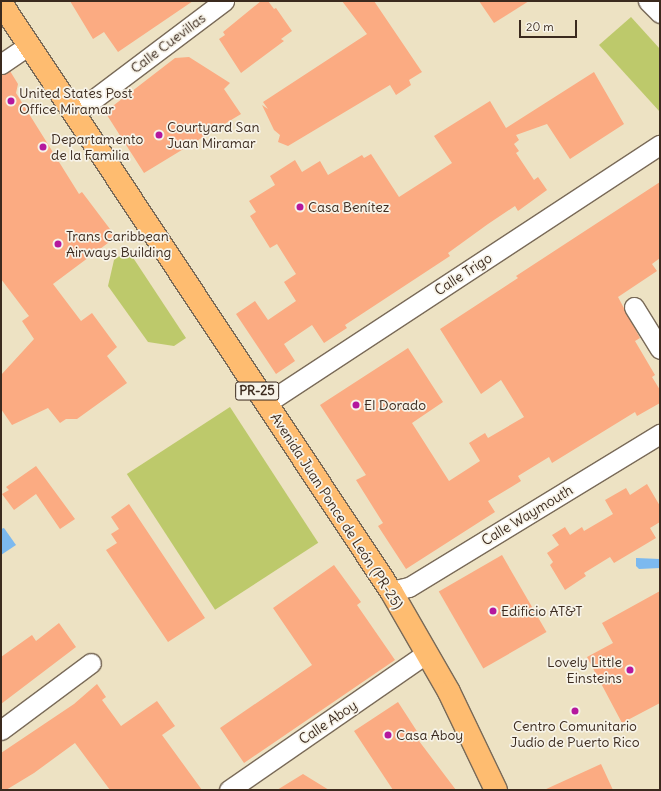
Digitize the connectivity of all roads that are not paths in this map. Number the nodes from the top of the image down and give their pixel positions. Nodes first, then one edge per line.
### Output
1 (224, 1) edge
2 (648, 1) edge
3 (1, 3) edge
4 (660, 13) edge
5 (28, 45) junction
6 (1, 64) edge
7 (74, 114) junction
8 (660, 145) edge
9 (634, 307) dead end
10 (660, 350) edge
11 (266, 404) junction
12 (660, 434) edge
13 (391, 591) junction
14 (427, 653) junction
15 (91, 663) dead end
16 (1, 730) edge
17 (229, 790) edge
18 (496, 790) edge

1 - 7 street, Calle Cuevillas
2 - 4 street
3 - 5 main road, Avenida Juan Ponce de León (PR-25) / PR-25
5 - 6 street
5 - 7 main road, Avenida Juan Ponce de León (PR-25) / PR-25
7 - 11 main road, Avenida Juan Ponce de León (PR-25) / PR-25
8 - 11 street, Calle Trigo
9 - 10 street
11 - 13 main road, Avenida Juan Ponce de León (PR-25) / PR-25
12 - 13 street, Calle Waymouth
13 - 14 main road, Avenida Juan Ponce de León (PR-25) / PR-25
14 - 17 street, Calle Aboy
14 - 18 main road, Avenida Juan Ponce de León (PR-25) / PR-25
15 - 16 street

